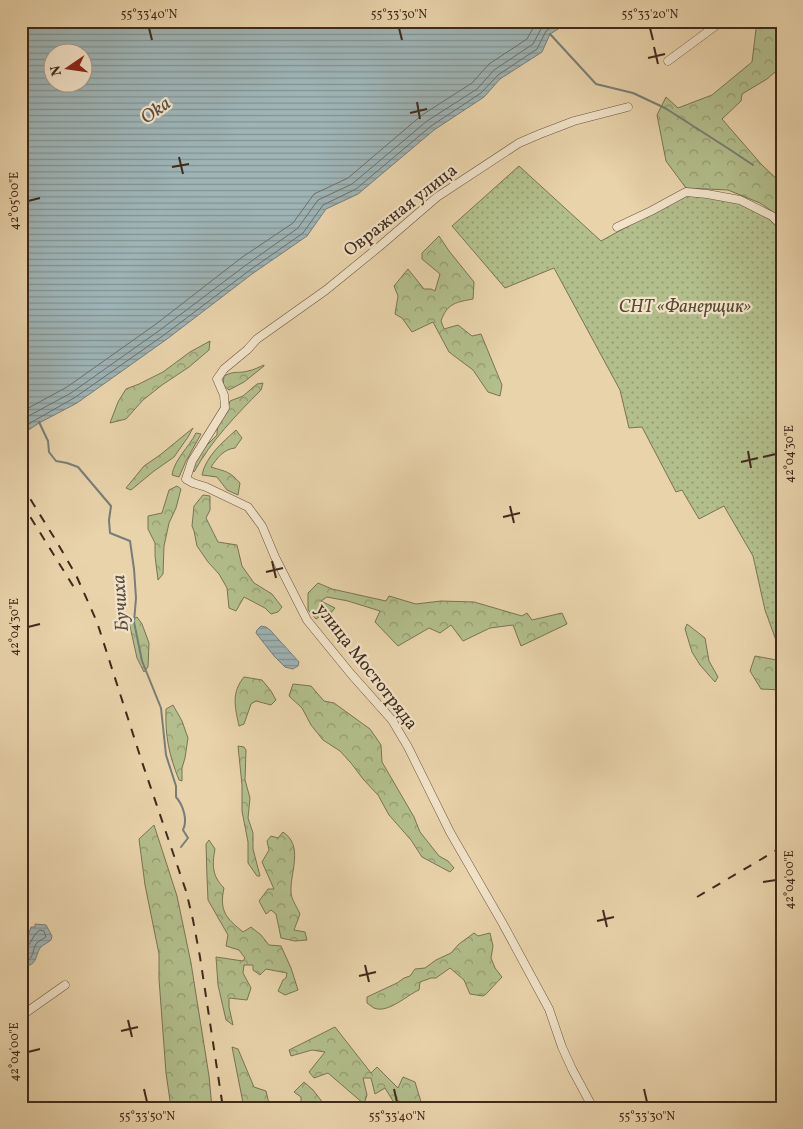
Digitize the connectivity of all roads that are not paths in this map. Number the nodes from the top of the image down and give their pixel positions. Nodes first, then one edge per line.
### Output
1 (722, 21) edge
2 (668, 62) dead end
3 (628, 107) dead end
4 (782, 226) edge
5 (618, 227) dead end
6 (217, 379) joint
7 (64, 985) dead end
8 (21, 1016) edge
9 (593, 1108) edge

1 - 2 street
3 - 6 street, Овражная улица
4 - 5 street
6 - 9 street, улица Мостотряда
7 - 8 street

